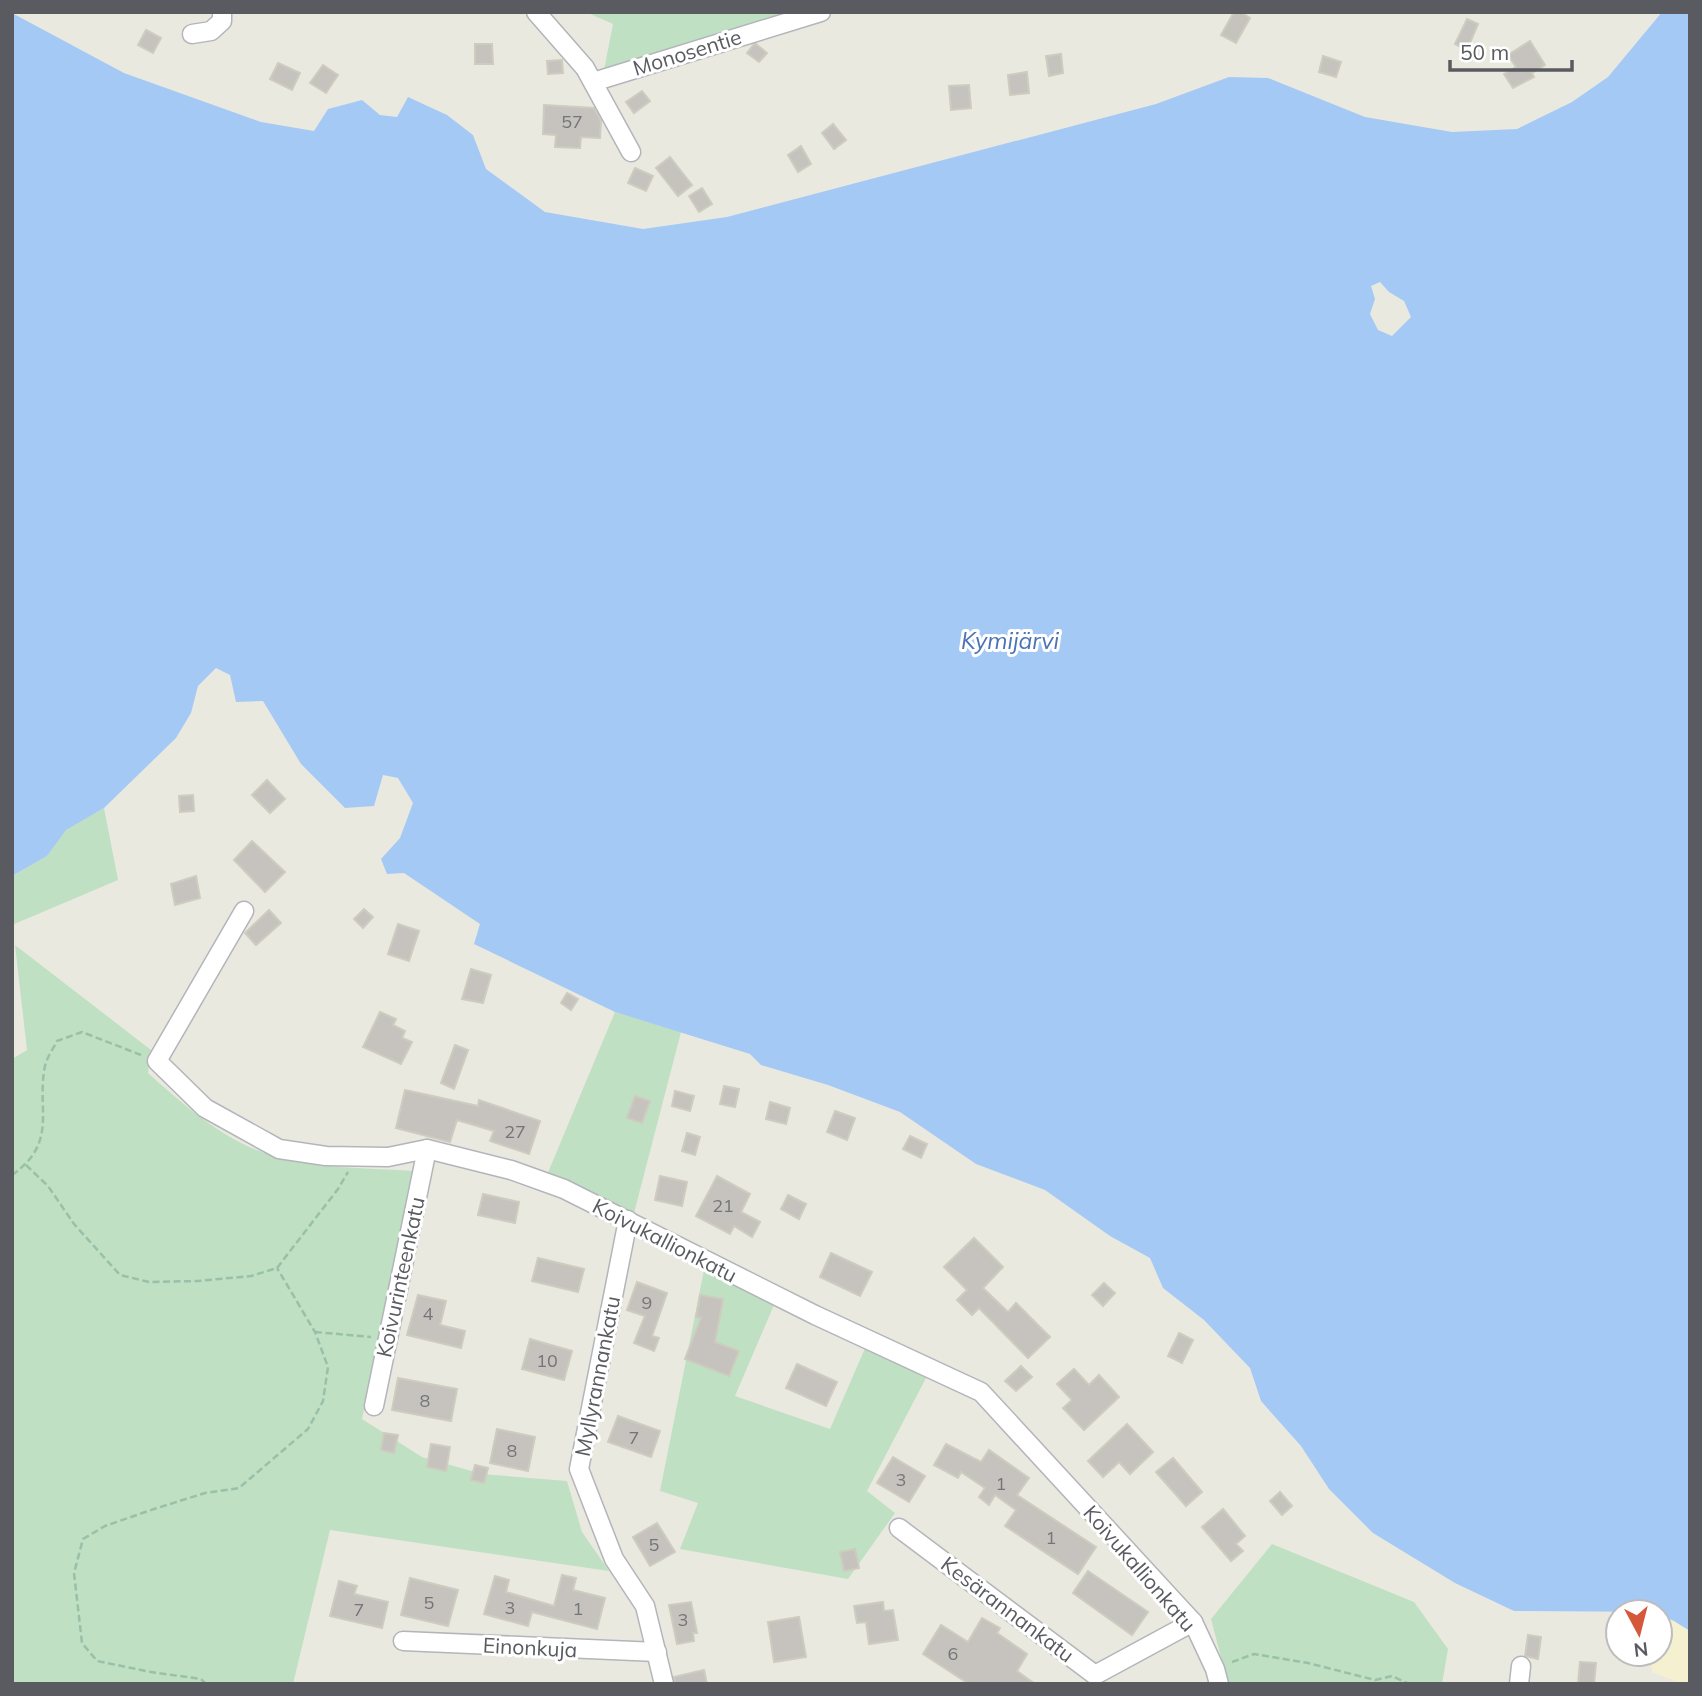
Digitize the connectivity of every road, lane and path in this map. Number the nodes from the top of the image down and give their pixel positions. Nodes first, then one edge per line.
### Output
1 (222, 12) edge
2 (536, 12) edge
3 (821, 12) edge
4 (192, 33) dead end
5 (593, 82) junction
6 (631, 152) dead end
7 (244, 911) dead end
8 (157, 1061) junction
9 (427, 1149) junction
10 (356, 1157) junction
11 (26, 1165) junction
12 (12, 1175) edge
13 (628, 1220) junction
14 (277, 1268) junction
15 (315, 1332) junction
16 (387, 1339) junction
17 (374, 1406) dead end
18 (900, 1528) dead end
19 (1193, 1622) junction
20 (403, 1641) dead end
21 (657, 1652) junction
22 (1217, 1676) edge
23 (206, 1684) edge
24 (664, 1684) edge
25 (1409, 1684) edge

1 - 4 street
2 - 5 street
3 - 5 street, Monosentie
5 - 6 street
7 - 8 street
8 - 10 street, Koivukallionkatu
8 - 11 path
9 - 10 street, Koivukallionkatu
9 - 13 street, Koivukallionkatu
9 - 16 street, Koivurinteenkatu
10 - 14 path
11 - 12 path
11 - 14 path
13 - 19 street, Koivukallionkatu
13 - 21 street, Myllyrannankatu
14 - 15 path
15 - 16 path
15 - 23 path
16 - 17 street, Koivurinteenkatu
18 - 19 street, Kesärannankatu
19 - 22 street, Koivukallionkatu
20 - 21 street, Einonkuja
21 - 24 street, Myllyrannankatu
22 - 25 path

